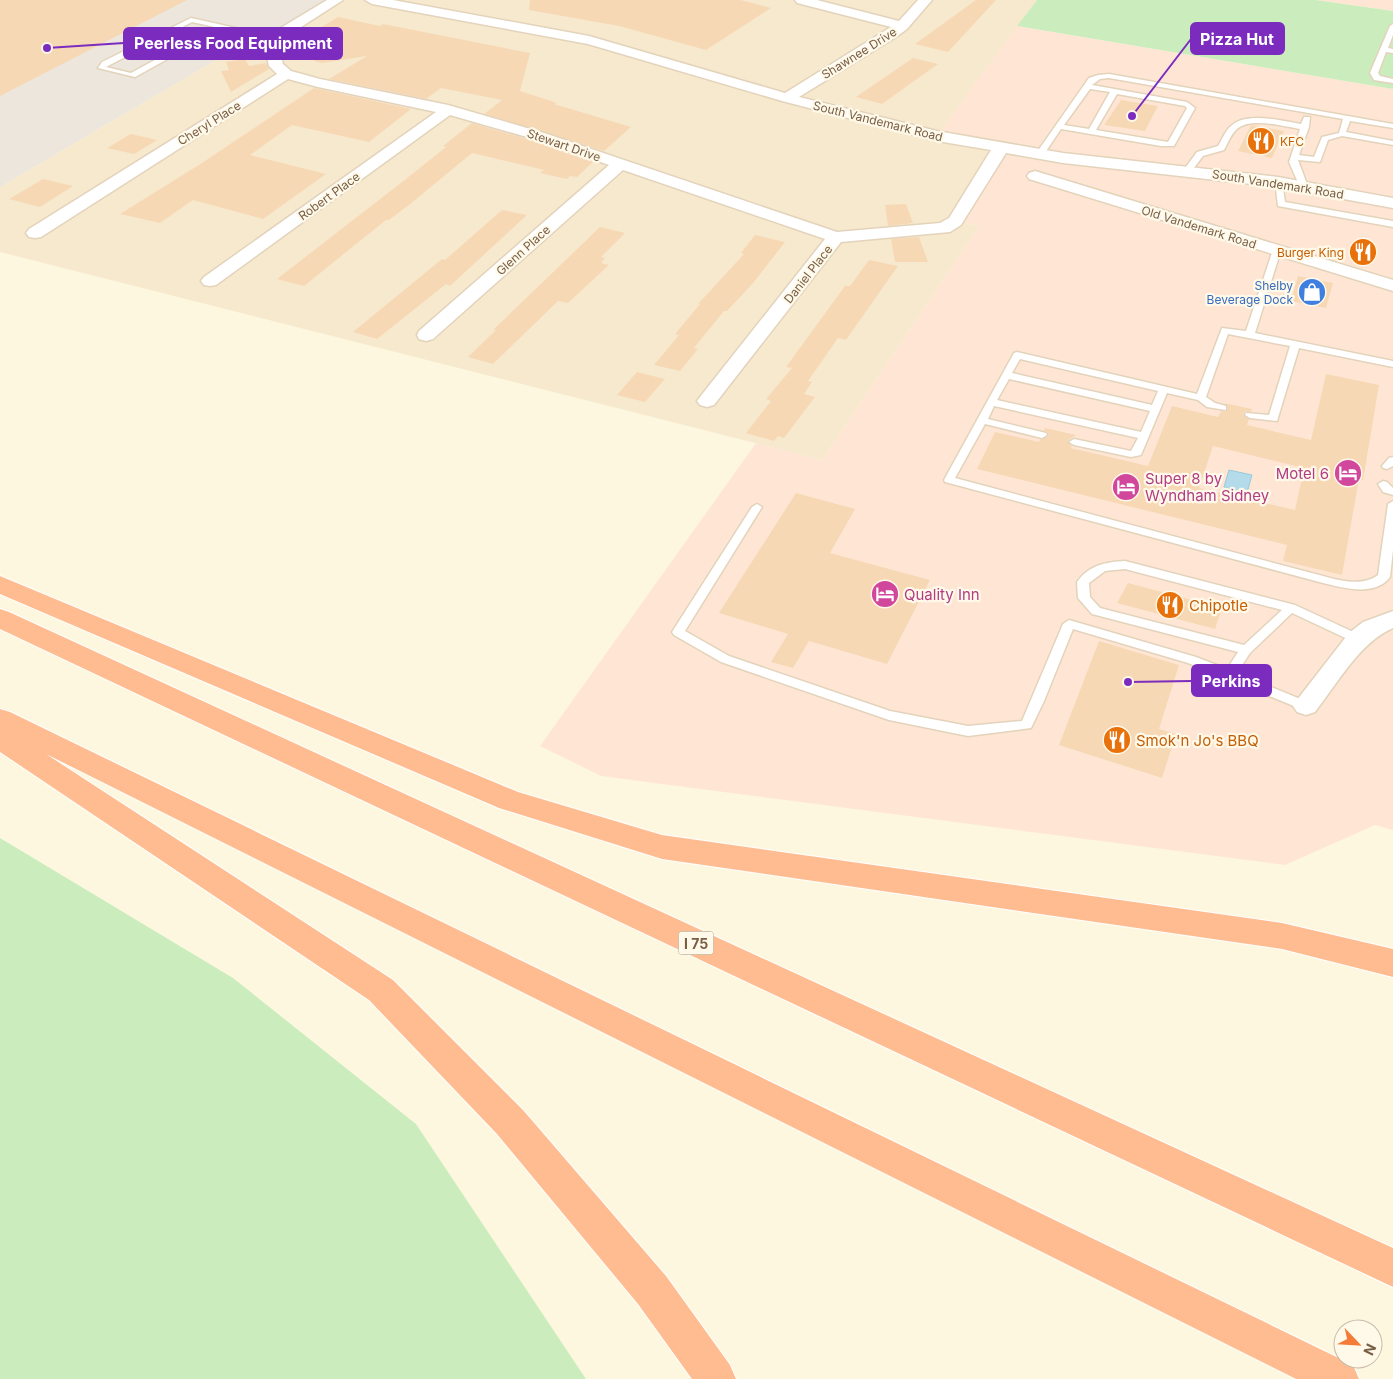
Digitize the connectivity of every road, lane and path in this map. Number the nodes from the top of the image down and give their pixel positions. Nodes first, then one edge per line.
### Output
1 (336, 0) edge
2 (372, 0) edge
3 (802, 0) edge
4 (925, 0) edge
5 (416, 3) edge
6 (902, 26) junction
7 (1393, 26) edge
8 (220, 27) junction
9 (277, 38) junction
10 (1384, 50) junction
11 (1393, 51) edge
12 (286, 74) junction
13 (1393, 81) edge
14 (1087, 86) junction
15 (1115, 92) junction
16 (787, 98) junction
17 (448, 110) junction
18 (1310, 112) junction
19 (1347, 118) junction
20 (1059, 126) junction
21 (1393, 126) edge
22 (1305, 127) junction
23 (1092, 132) junction
24 (1342, 134) junction
25 (1393, 142) edge
26 (1000, 149) junction
27 (1039, 154) junction
28 (1295, 157) junction
29 (620, 164) junction
30 (1187, 171) junction
31 (1035, 176) dead end
32 (1278, 182) junction
33 (1304, 187) junction
34 (1393, 203) edge
35 (1393, 224) edge
36 (36, 233) dead end
37 (836, 238) junction
38 (1277, 250) junction
39 (210, 281) dead end
40 (1393, 286) edge
41 (1250, 335) junction
42 (426, 336) dead end
43 (1295, 344) junction
44 (1393, 364) edge
45 (1006, 375) junction
46 (1164, 390) junction
47 (1201, 398) junction
48 (707, 401) dead end
49 (991, 402) junction
50 (1222, 408) dead end
51 (1156, 409) junction
52 (1250, 415) dead end
53 (981, 420) junction
54 (1042, 435) dead end
55 (1144, 436) junction
56 (1074, 442) dead end
57 (1383, 484) dead end
58 (1393, 492) edge
59 (1393, 504) edge
60 (757, 507) dead end
61 (0, 584) edge
62 (1291, 608) junction
63 (1096, 611) junction
64 (0, 618) edge
65 (1393, 619) edge
66 (1087, 629) junction
67 (1358, 639) junction
68 (1246, 650) junction
69 (1229, 675) junction
70 (1306, 706) joint
71 (0, 719) edge
72 (0, 738) edge
73 (1393, 963) edge
74 (1393, 1268) edge
75 (716, 1379) edge
76 (1339, 1379) edge

1 - 9 street
2 - 5 street, South Vandemark Road
3 - 6 street
4 - 6 street, Shawnee Drive
5 - 16 street, South Vandemark Road
6 - 16 street, Shawnee Drive
7 - 10 lane
8 - 8 lane
8 - 9 lane
9 - 12 street
10 - 11 lane
10 - 13 lane
12 - 17 street, Stewart Drive
12 - 36 street, Cheryl Place
14 - 15 lane
14 - 18 lane
14 - 20 lane
15 - 23 lane
15 - 23 lane
16 - 26 street, South Vandemark Road
17 - 29 street, Stewart Drive
17 - 39 street, Robert Place
18 - 19 lane
18 - 22 lane
19 - 21 lane
19 - 24 lane
20 - 23 lane
20 - 27 lane
22 - 28 lane
22 - 30 lane
24 - 25 lane
24 - 28 lane
26 - 27 street, South Vandemark Road
26 - 37 street, Daniel Place
27 - 30 street, South Vandemark Road
28 - 33 lane
29 - 37 street, Stewart Drive
29 - 42 street, Glenn Place
30 - 32 street, South Vandemark Road
31 - 38 street, Old Vandemark Road
32 - 33 street, South Vandemark Road
32 - 35 lane
33 - 34 street, South Vandemark Road
37 - 48 street, Daniel Place
38 - 40 street, Old Vandemark Road
38 - 41 lane
41 - 43 lane
41 - 47 lane
43 - 44 lane
43 - 52 lane
45 - 46 lane
45 - 49 lane
45 - 51 lane
46 - 47 lane
46 - 51 lane
47 - 50 lane
49 - 53 lane
49 - 55 lane
51 - 55 lane
53 - 54 lane
53 - 59 lane
55 - 56 lane
57 - 58 lane
60 - 66 lane
61 - 73 highway
62 - 63 lane
62 - 67 lane
62 - 68 lane
63 - 66 lane
63 - 68 lane
64 - 74 highway, I 75
65 - 67 street
66 - 69 lane
67 - 70 street
68 - 69 lane
69 - 70 lane
71 - 76 highway
72 - 75 highway

